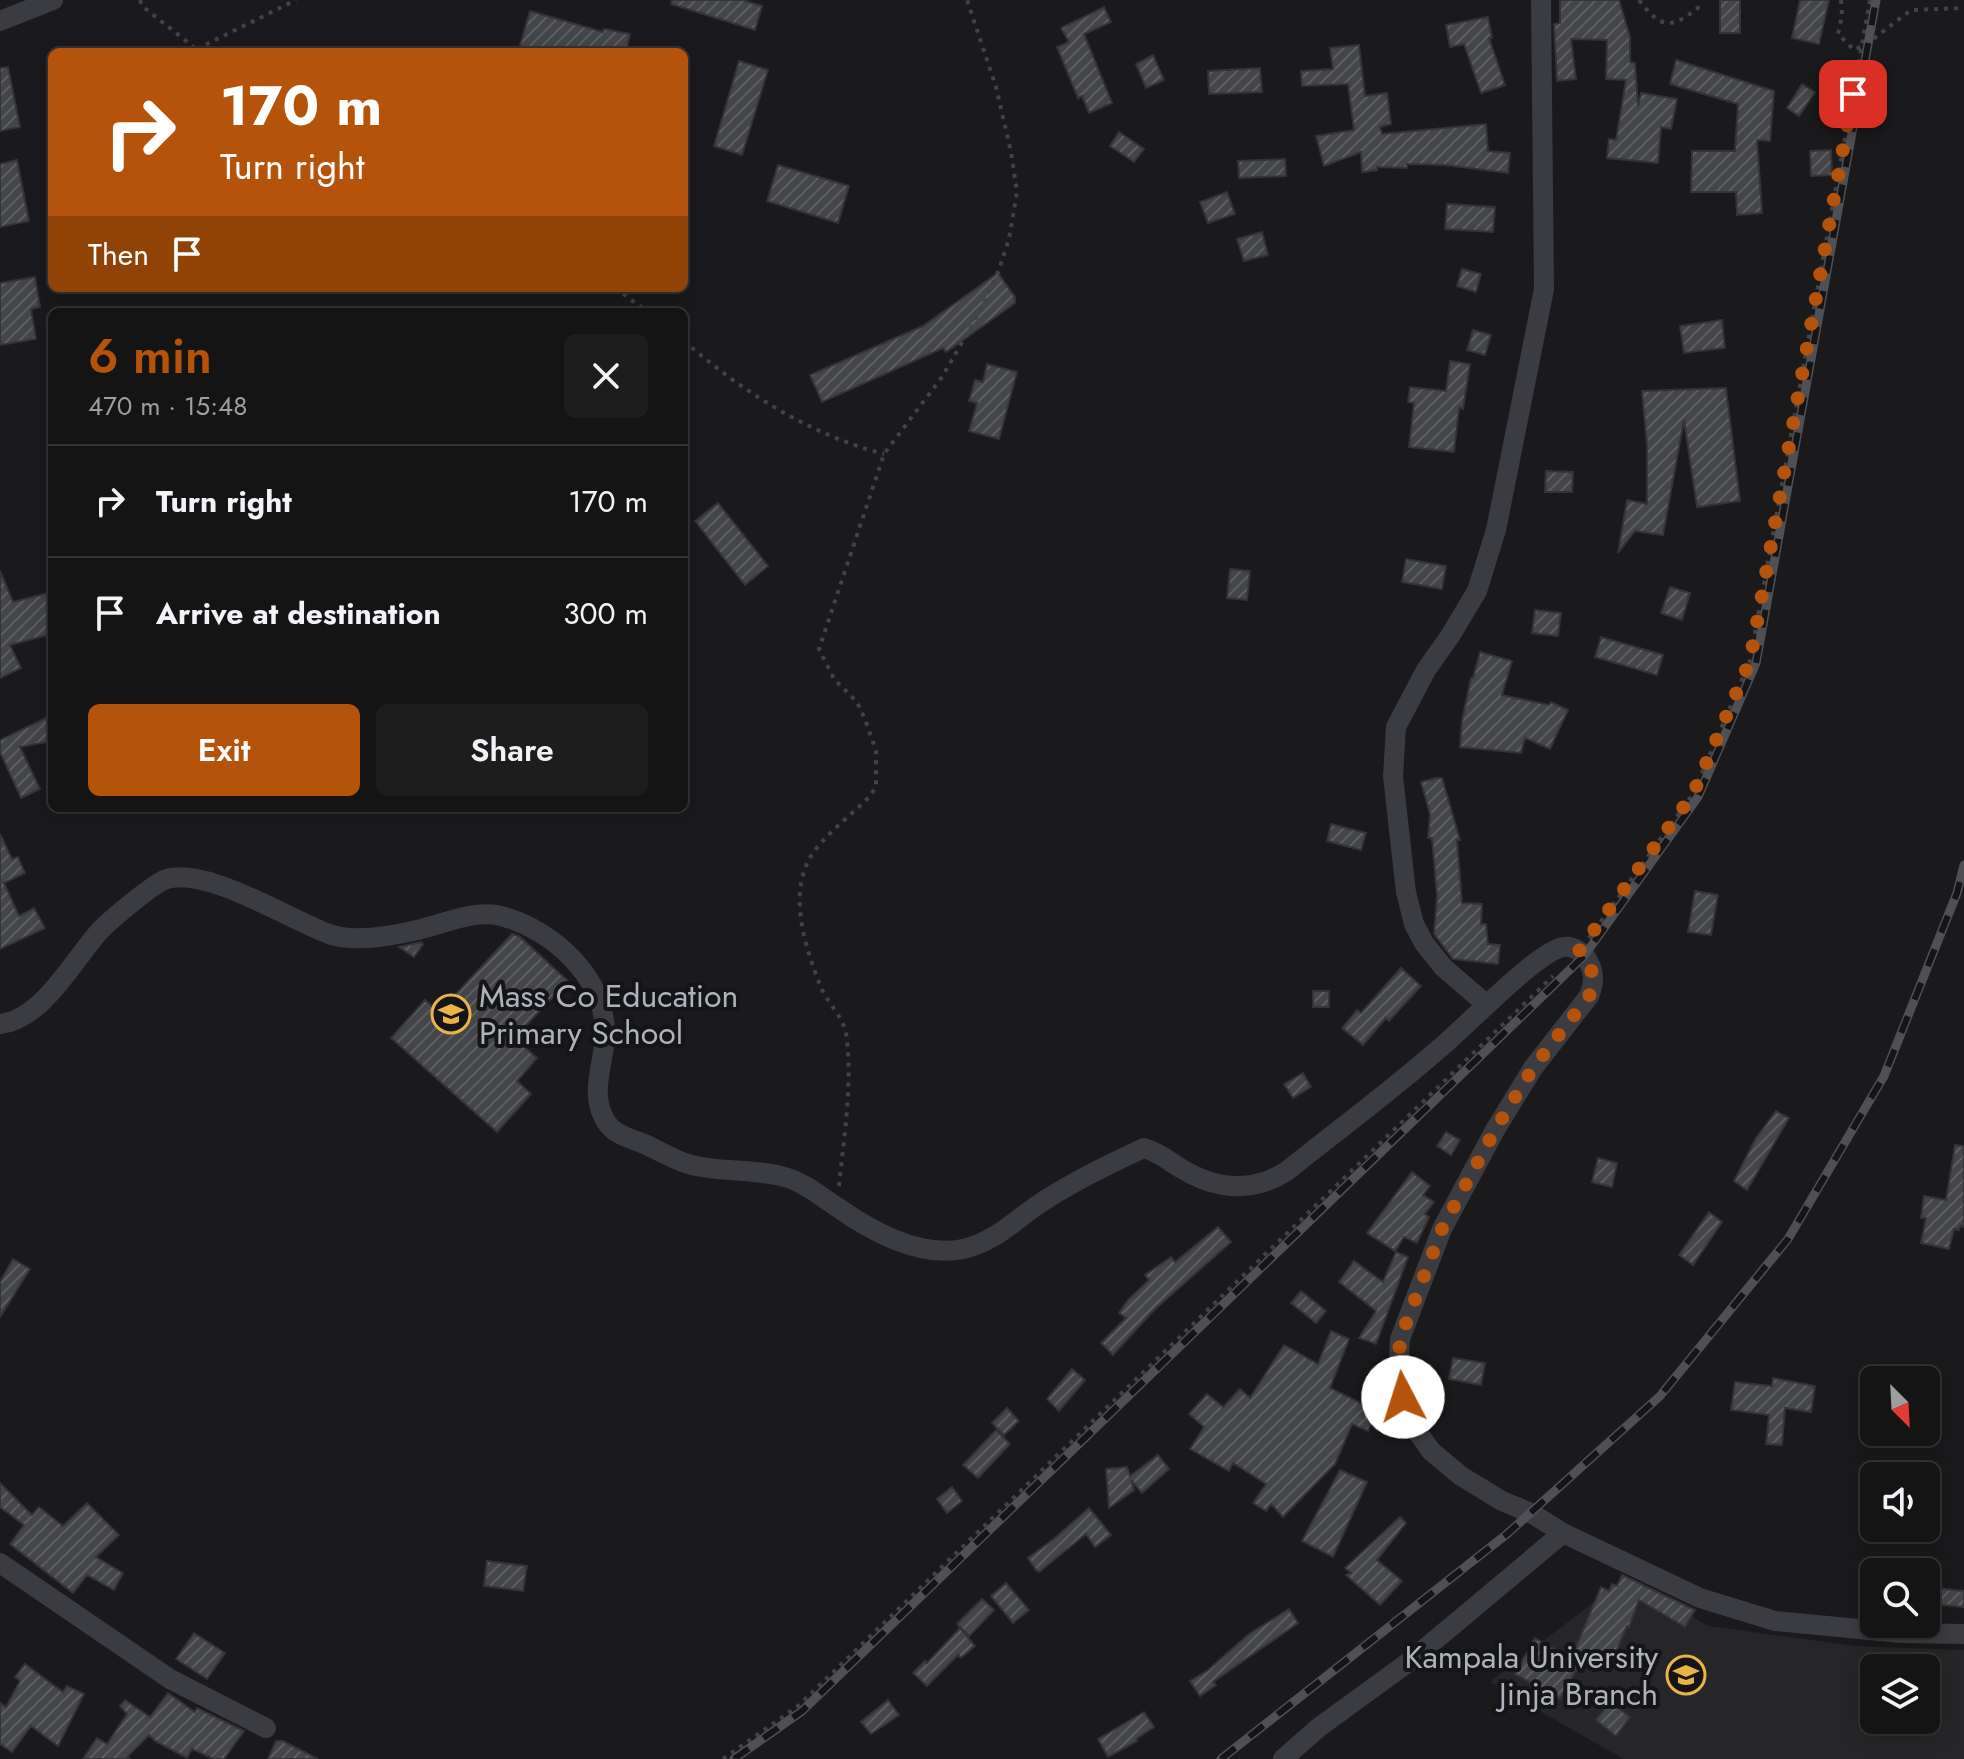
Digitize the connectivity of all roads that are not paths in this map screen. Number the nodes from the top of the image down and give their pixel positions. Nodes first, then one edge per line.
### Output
1 (53, 0) edge
2 (1541, 0) edge
3 (0, 21) edge
4 (1487, 1005) junction
5 (0, 1024) edge
6 (1563, 1533) junction
7 (0, 1563) edge
8 (1964, 1634) edge
9 (266, 1728) dead end
10 (1283, 1759) edge

1 - 3 street
2 - 4 street
4 - 5 street
4 - 6 street
6 - 8 street
6 - 10 street
7 - 9 street

